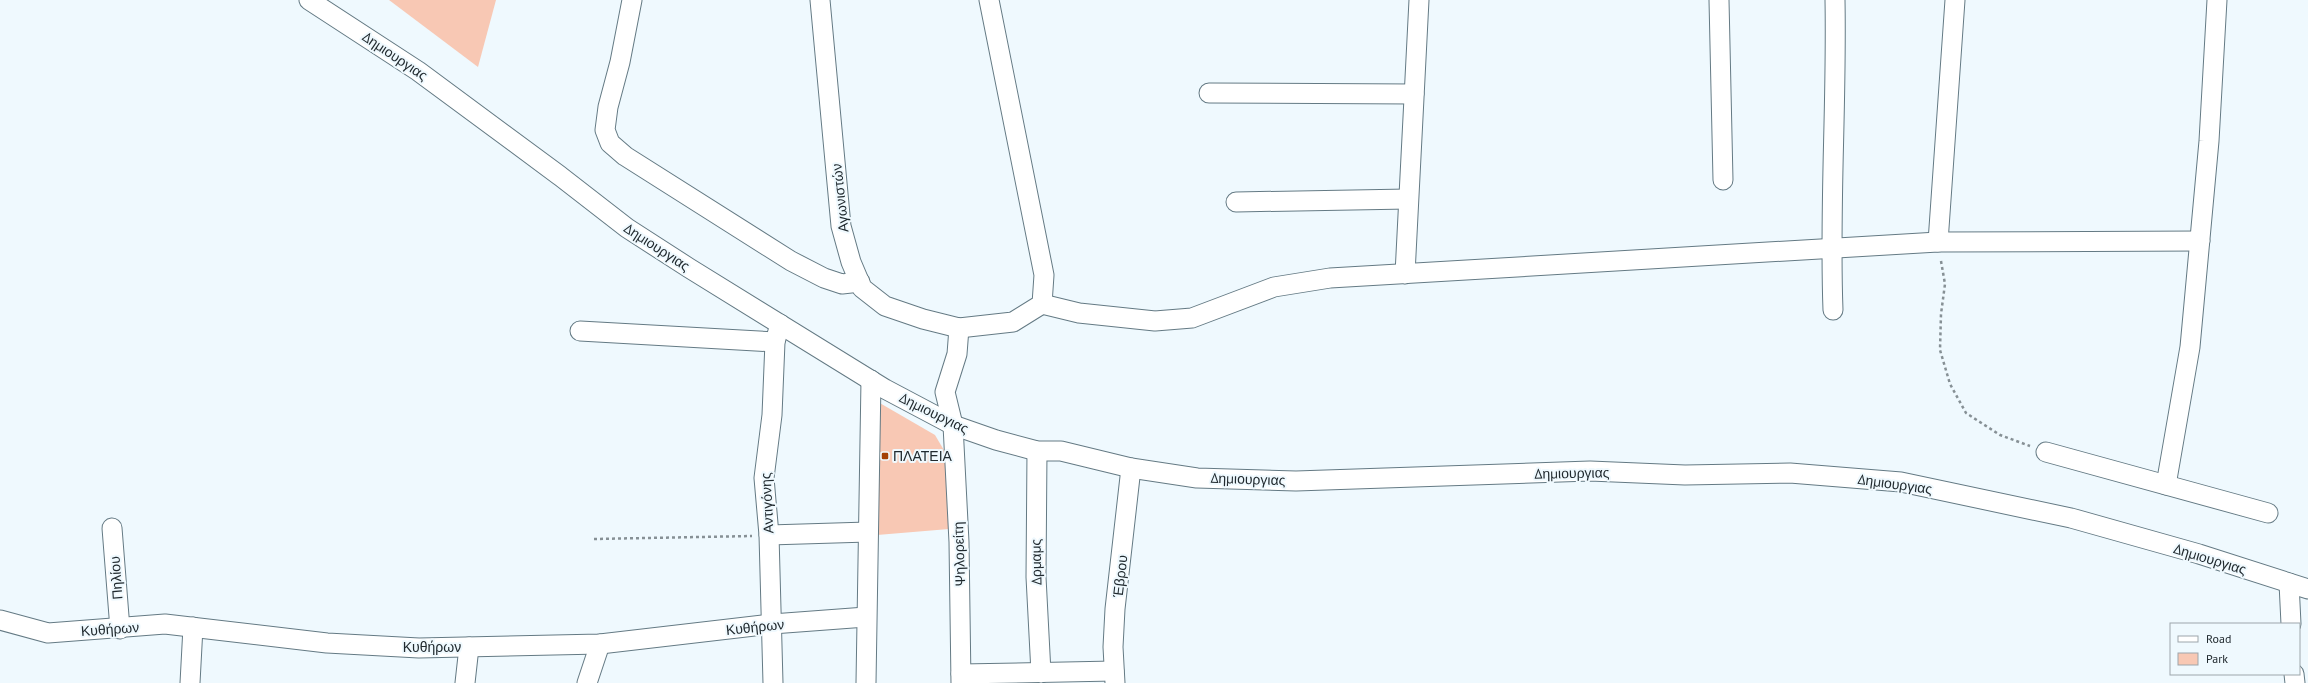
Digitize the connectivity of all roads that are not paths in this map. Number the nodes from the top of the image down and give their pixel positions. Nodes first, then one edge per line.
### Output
1 (309, 0) edge
2 (632, 0) edge
3 (820, 0) edge
4 (989, 0) edge
5 (1419, 0) edge
6 (1719, 0) edge
7 (1835, 0) edge
8 (1955, 0) edge
9 (2217, 0) edge
10 (1209, 92) dead end
11 (1414, 94) junction
12 (1723, 180) dead end
13 (1408, 199) junction
14 (1236, 202) dead end
15 (2200, 241) junction
16 (1938, 242) junction
17 (1830, 249) junction
18 (1404, 274) junction
19 (860, 282) junction
20 (1042, 304) junction
21 (1833, 310) dead end
22 (959, 328) junction
23 (580, 331) dead end
24 (777, 333) junction
25 (871, 380) junction
26 (953, 425) junction
27 (1037, 451) junction
28 (2046, 452) road end
29 (1131, 468) junction
30 (2166, 485) junction
31 (2268, 513) dead end
32 (112, 528) dead end
33 (868, 532) junction
34 (769, 535) junction
35 (2289, 583) junction
36 (2308, 589) edge
37 (866, 617) junction
38 (0, 620) edge
39 (2291, 623) edge
40 (772, 624) junction
41 (193, 627) junction
42 (120, 628) junction
43 (600, 644) junction
44 (469, 647) junction
45 (1041, 673) junction
46 (1114, 677) edge
47 (961, 678) edge
48 (190, 683) edge
49 (464, 683) edge
50 (587, 683) edge
51 (773, 683) edge
52 (866, 683) edge

1 - 24 street, Δημιουργιας
2 - 19 street
3 - 19 street, Αγωνιστών
4 - 20 street
5 - 11 street
6 - 12 street
7 - 17 street
8 - 16 street
9 - 15 street
10 - 11 street
11 - 13 street
13 - 14 street
13 - 18 street
15 - 16 street
15 - 30 street
16 - 17 street
17 - 18 street
17 - 21 street
18 - 20 street
19 - 22 street, Αγωνιστών
20 - 22 street
22 - 26 street, Ψηλορείτη
23 - 24 street
24 - 25 street, Δημιουργιας
24 - 34 street, Αντιγόνης
25 - 26 street, Δημιουργιας
25 - 33 street
26 - 27 street, Δημιουργιας
26 - 47 street, Ψηλορείτη
27 - 29 street, Δημιουργιας
27 - 45 street, Δρμαμς
28 - 30 street
29 - 35 street, Δημιουργιας
29 - 46 street, Έβρου
30 - 31 street
32 - 42 street, Πηλίου
33 - 34 street
33 - 37 street
34 - 40 street, Αντιγόνης
35 - 36 street, Δημιουργιας
35 - 39 street
37 - 40 street, Κυθήρων
37 - 52 street
38 - 42 street, Κυθήρων
40 - 43 street, Κυθήρων
40 - 51 street, Αντιγόνης
41 - 42 street, Κυθήρων
41 - 44 street, Κυθήρων
41 - 48 street
43 - 44 street, Κυθήρων
43 - 50 street
44 - 49 street
45 - 46 street
45 - 47 street

